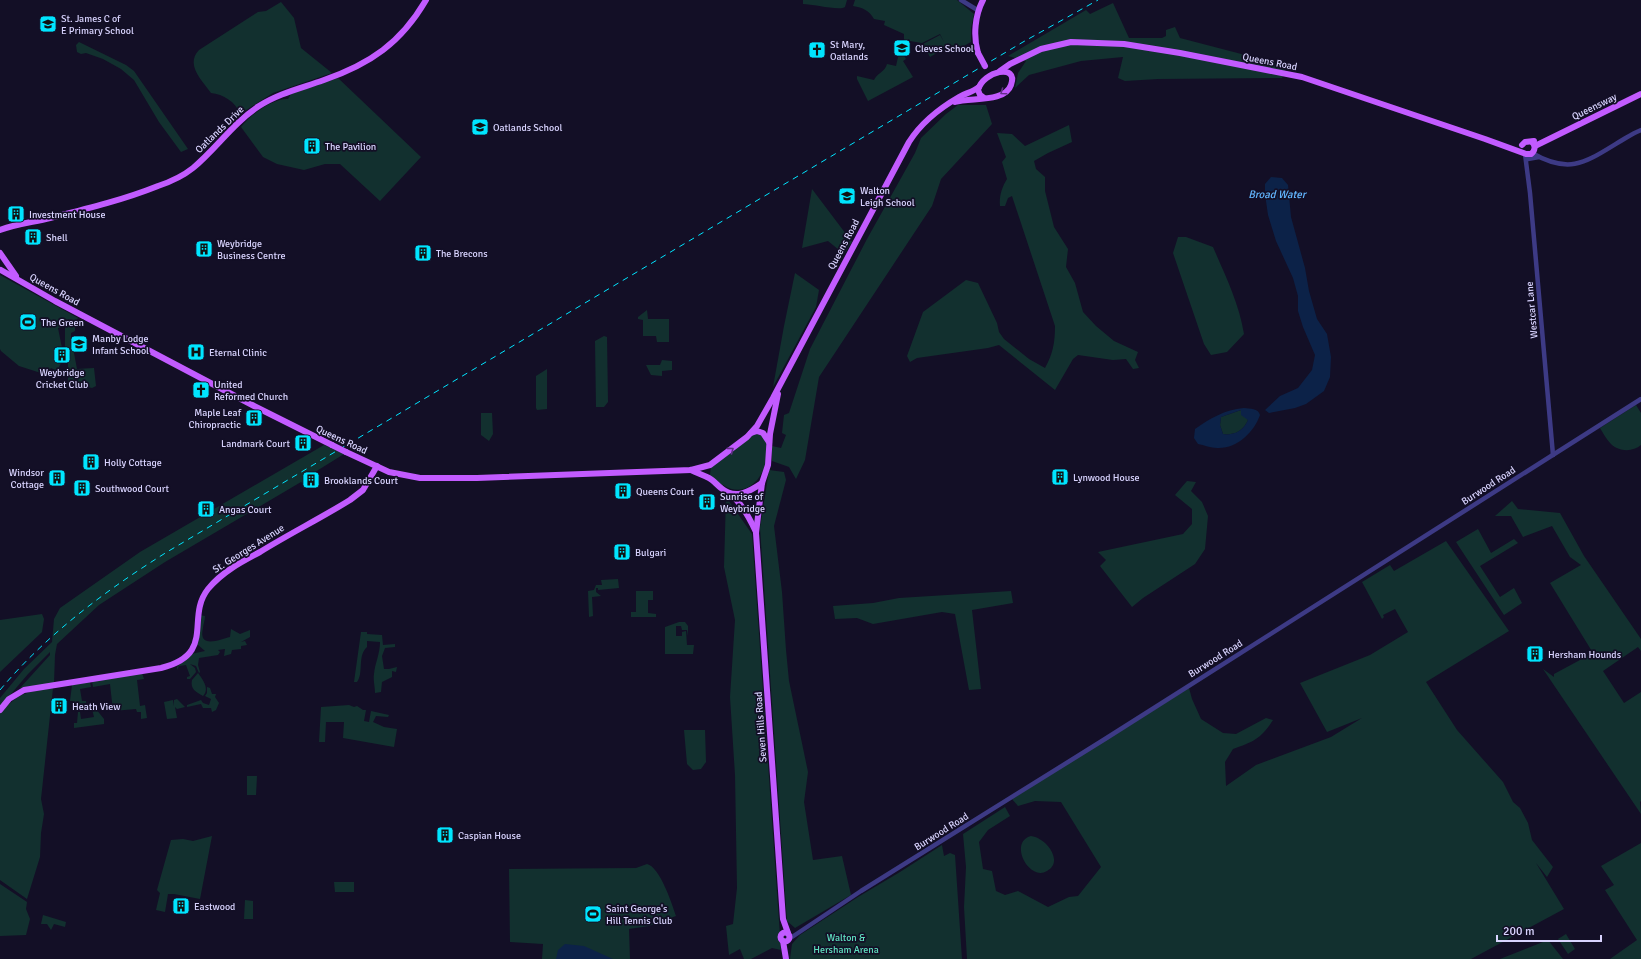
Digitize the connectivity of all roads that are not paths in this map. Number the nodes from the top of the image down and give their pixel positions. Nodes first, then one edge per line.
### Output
1 (426, 0) edge
2 (961, 0) edge
3 (983, 0) edge
4 (987, 0) edge
5 (979, 11) junction
6 (1022, 59) junction
7 (986, 67) junction
8 (998, 71) junction
9 (1011, 76) junction
10 (984, 80) junction
11 (979, 88) junction
12 (1641, 94) edge
13 (984, 98) junction
14 (951, 103) junction
15 (1641, 130) edge
16 (1556, 135) junction
17 (1531, 153) junction
18 (0, 230) edge
19 (1, 256) edge
20 (6, 264) junction
21 (0, 270) edge
22 (19, 280) junction
23 (1641, 399) edge
24 (772, 406) junction
25 (751, 433) junction
26 (770, 443) junction
27 (1553, 455) junction
28 (710, 465) junction
29 (377, 466) junction
30 (691, 470) junction
31 (710, 478) junction
32 (762, 483) junction
33 (729, 493) junction
34 (756, 533) junction
35 (0, 710) edge
36 (786, 937) junction
37 (786, 959) edge

1 - 18 main road, Oatlands Drive
2 - 5 street
3 - 5 main road
4 - 5 main road
5 - 7 main road, bridge
6 - 8 main road, Queens Road
6 - 9 main road, Queens Road
6 - 17 main road, Queens Road
7 - 8 main road
7 - 10 main road
8 - 9 main road
8 - 10 main road
9 -> 13 main road
10 - 11 main road
11 - 13 main road
11 - 14 main road, Queens Road
12 - 16 main road, Queensway
13 - 14 main road, Queens Road
14 - 24 main road, Queens Road
15 - 17 street, Queens Road
16 - 17 main road, Queensway
16 - 17 main road, Queensway
17 - 27 street, Westcar Lane
19 - 20 main road, Queens Road
20 - 21 main road, Queens Road
20 - 22 main road, Queens Road
21 - 22 main road, Queens Road
22 - 29 main road, Queens Road, bridge
23 - 27 street, Burwood Road
24 - 25 main road, Queens Road
24 - 26 main road, Queens Road
25 - 26 main road
28 -> 25 main road
26 - 32 main road
27 - 36 street, Burwood Road
28 - 30 main road
28 - 31 main road
29 - 30 main road, Queens Road
29 - 35 main road, St. Georges Avenue
30 - 31 main road
31 - 33 main road
32 - 33 main road
32 - 34 main road, Seven Hills Road
33 - 34 main road, Seven Hills Road
34 - 36 main road, Seven Hills Road
36 - 37 main road

